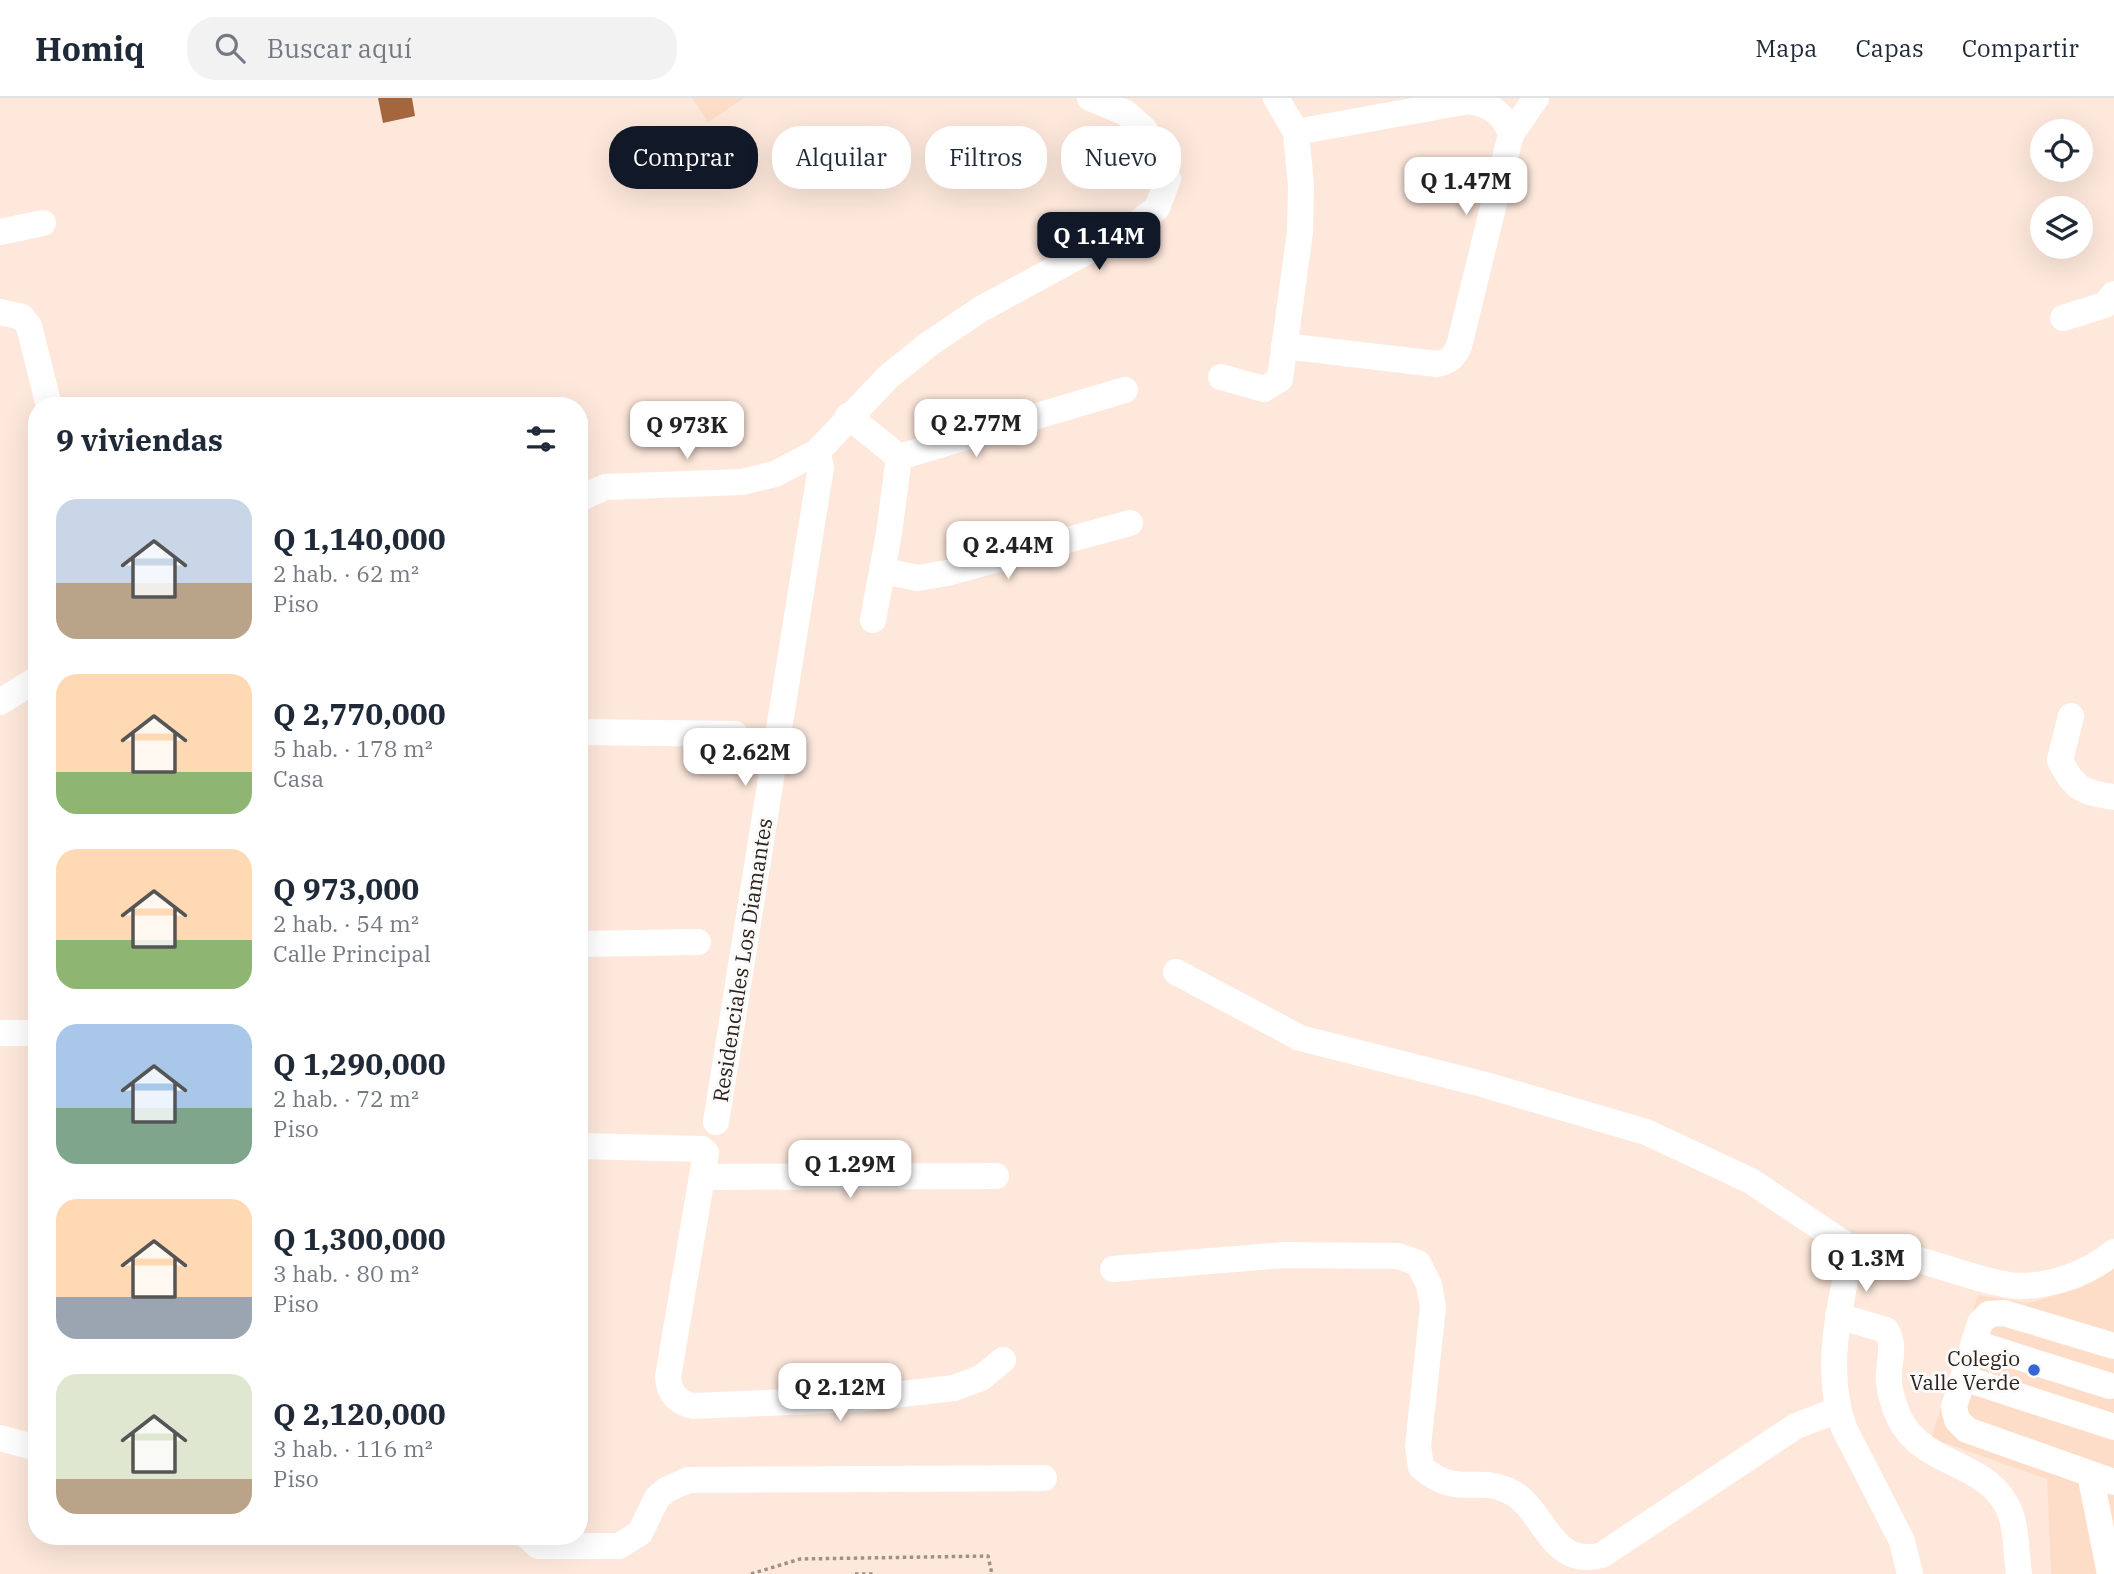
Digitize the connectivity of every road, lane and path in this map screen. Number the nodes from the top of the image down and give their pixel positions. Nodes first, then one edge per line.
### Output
1 (1090, 98) edge
2 (1276, 98) edge
3 (1536, 98) edge
4 (1296, 132) junction
5 (1511, 134) junction
6 (43, 223) dead end
7 (0, 232) edge
8 (2114, 294) edge
9 (0, 312) edge
10 (2063, 318) dead end
11 (1284, 346) junction
12 (1221, 377) dead end
13 (1125, 390) dead end
14 (47, 397) edge
15 (848, 416) junction
16 (817, 452) junction
17 (899, 457) junction
18 (588, 495) edge
19 (1129, 523) dead end
20 (883, 571) junction
21 (873, 620) dead end
22 (28, 685) edge
23 (0, 702) edge
24 (2071, 716) dead end
25 (588, 732) edge
26 (735, 734) dead end
27 (2114, 797) edge
28 (698, 942) dead end
29 (588, 944) edge
30 (1176, 972) dead end
31 (0, 1033) edge
32 (28, 1033) edge
33 (716, 1122) dead end
34 (588, 1146) edge
35 (996, 1176) dead end
36 (704, 1177) junction
37 (2114, 1252) edge
38 (1854, 1256) junction
39 (1113, 1269) dead end
40 (1838, 1316) junction
41 (1974, 1343) junction
42 (2114, 1346) edge
43 (1003, 1360) dead end
44 (1963, 1378) junction
45 (2113, 1382) edge
46 (1838, 1410) junction
47 (2114, 1427) edge
48 (0, 1438) edge
49 (28, 1446) edge
50 (1044, 1478) dead end
51 (2102, 1478) edge
52 (537, 1545) edge
53 (751, 1574) edge
54 (855, 1574) edge
55 (876, 1574) edge
56 (992, 1574) edge
57 (1909, 1574) edge
58 (2018, 1574) edge
59 (2110, 1574) edge

1 - 15 street
2 - 4 street
3 - 5 street
4 - 5 street
4 - 11 street
5 - 11 street
6 - 7 street
8 - 10 street
9 - 14 street
11 - 12 street
13 - 17 street
15 - 16 street
15 - 17 street
16 - 18 street
16 - 33 street, Residenciales Los Diamantes
17 - 20 street
19 - 20 street
20 - 21 street
22 - 23 street
24 - 27 street
25 - 26 street
28 - 29 street
30 - 38 street
31 - 32 street
34 - 36 street
35 - 36 street
36 - 43 street
37 - 38 street
38 - 40 street
39 - 46 street
40 - 46 street
40 - 58 street
41 - 42 street
41 - 44 street
41 - 45 street
44 - 47 street
44 - 51 street
46 - 57 street
48 - 49 street
50 - 52 street
51 - 59 street
53 - 56 path
54 - 55 path

